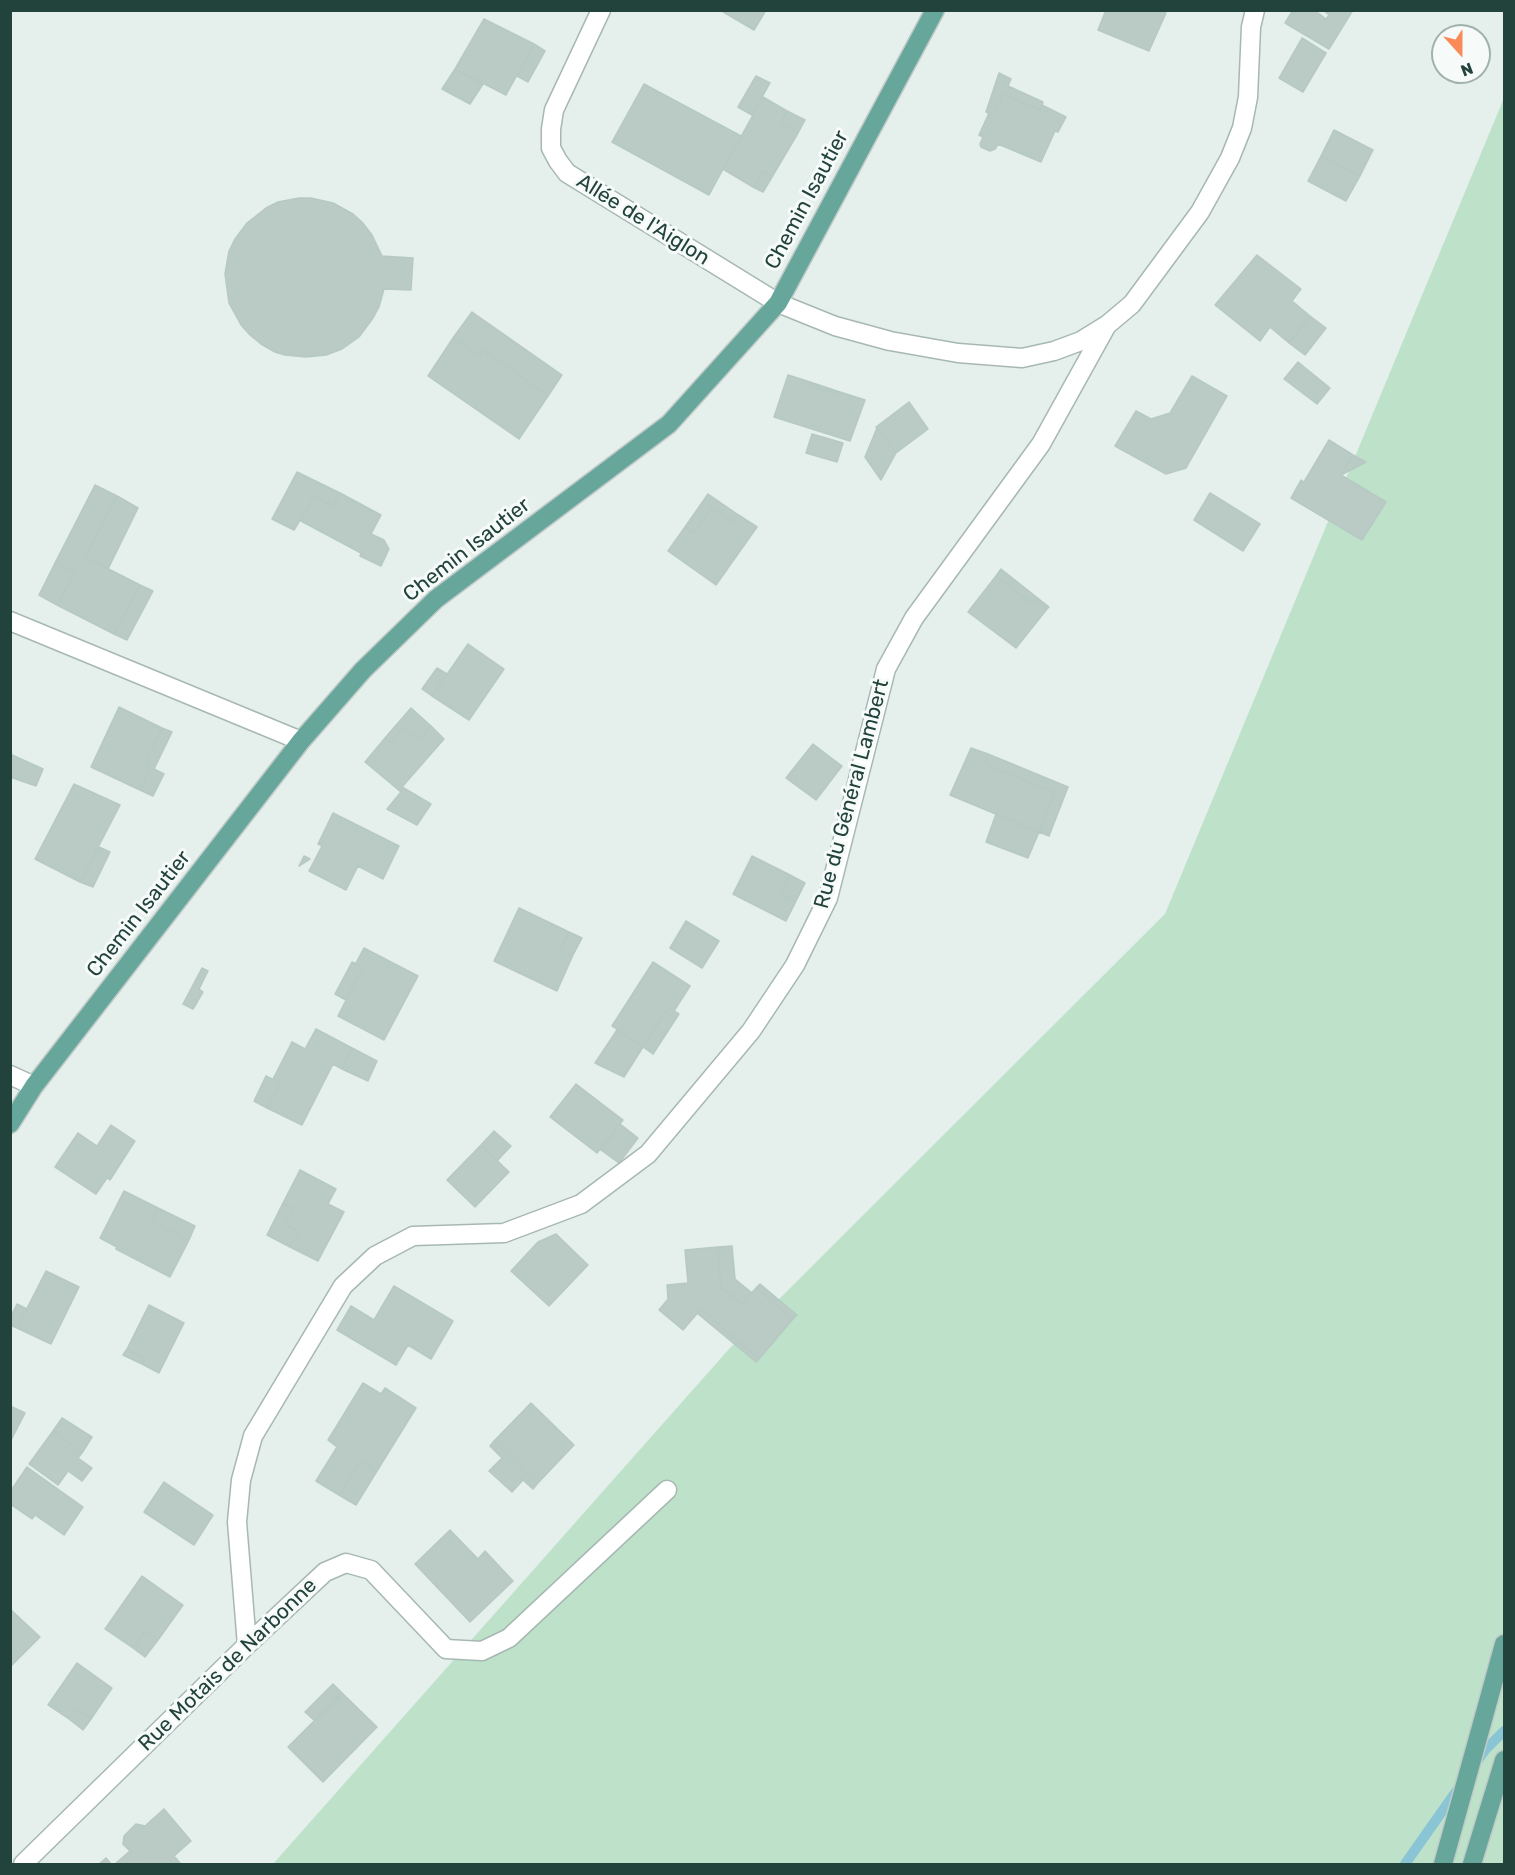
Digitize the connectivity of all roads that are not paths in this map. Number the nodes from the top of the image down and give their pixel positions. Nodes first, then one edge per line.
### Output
1 (601, 10) edge
2 (935, 10) edge
3 (1255, 10) edge
4 (778, 303) junction
5 (1107, 325) junction
6 (10, 621) edge
7 (301, 741) junction
8 (10, 1075) edge
9 (34, 1086) junction
10 (10, 1124) edge
11 (667, 1490) dead end
12 (1504, 1644) edge
13 (247, 1645) junction
14 (1504, 1760) edge
15 (23, 1864) edge
16 (1443, 1864) edge
17 (1472, 1864) edge

1 - 4 street, Allée de l'Aiglon
2 - 4 main road, Chemin Isautier
3 - 5 street, Rue du Général Lambert
4 - 5 street, Rue du Général Lambert
4 - 7 main road, Chemin Isautier
5 - 13 street, Rue du Général Lambert
6 - 7 street
7 - 9 main road, Chemin Isautier
8 - 9 street
9 - 10 main road, Chemin Isautier
11 - 13 street, Rue Motais de Narbonne
12 - 16 main road
13 - 15 street, Rue Motais de Narbonne
14 - 17 main road

